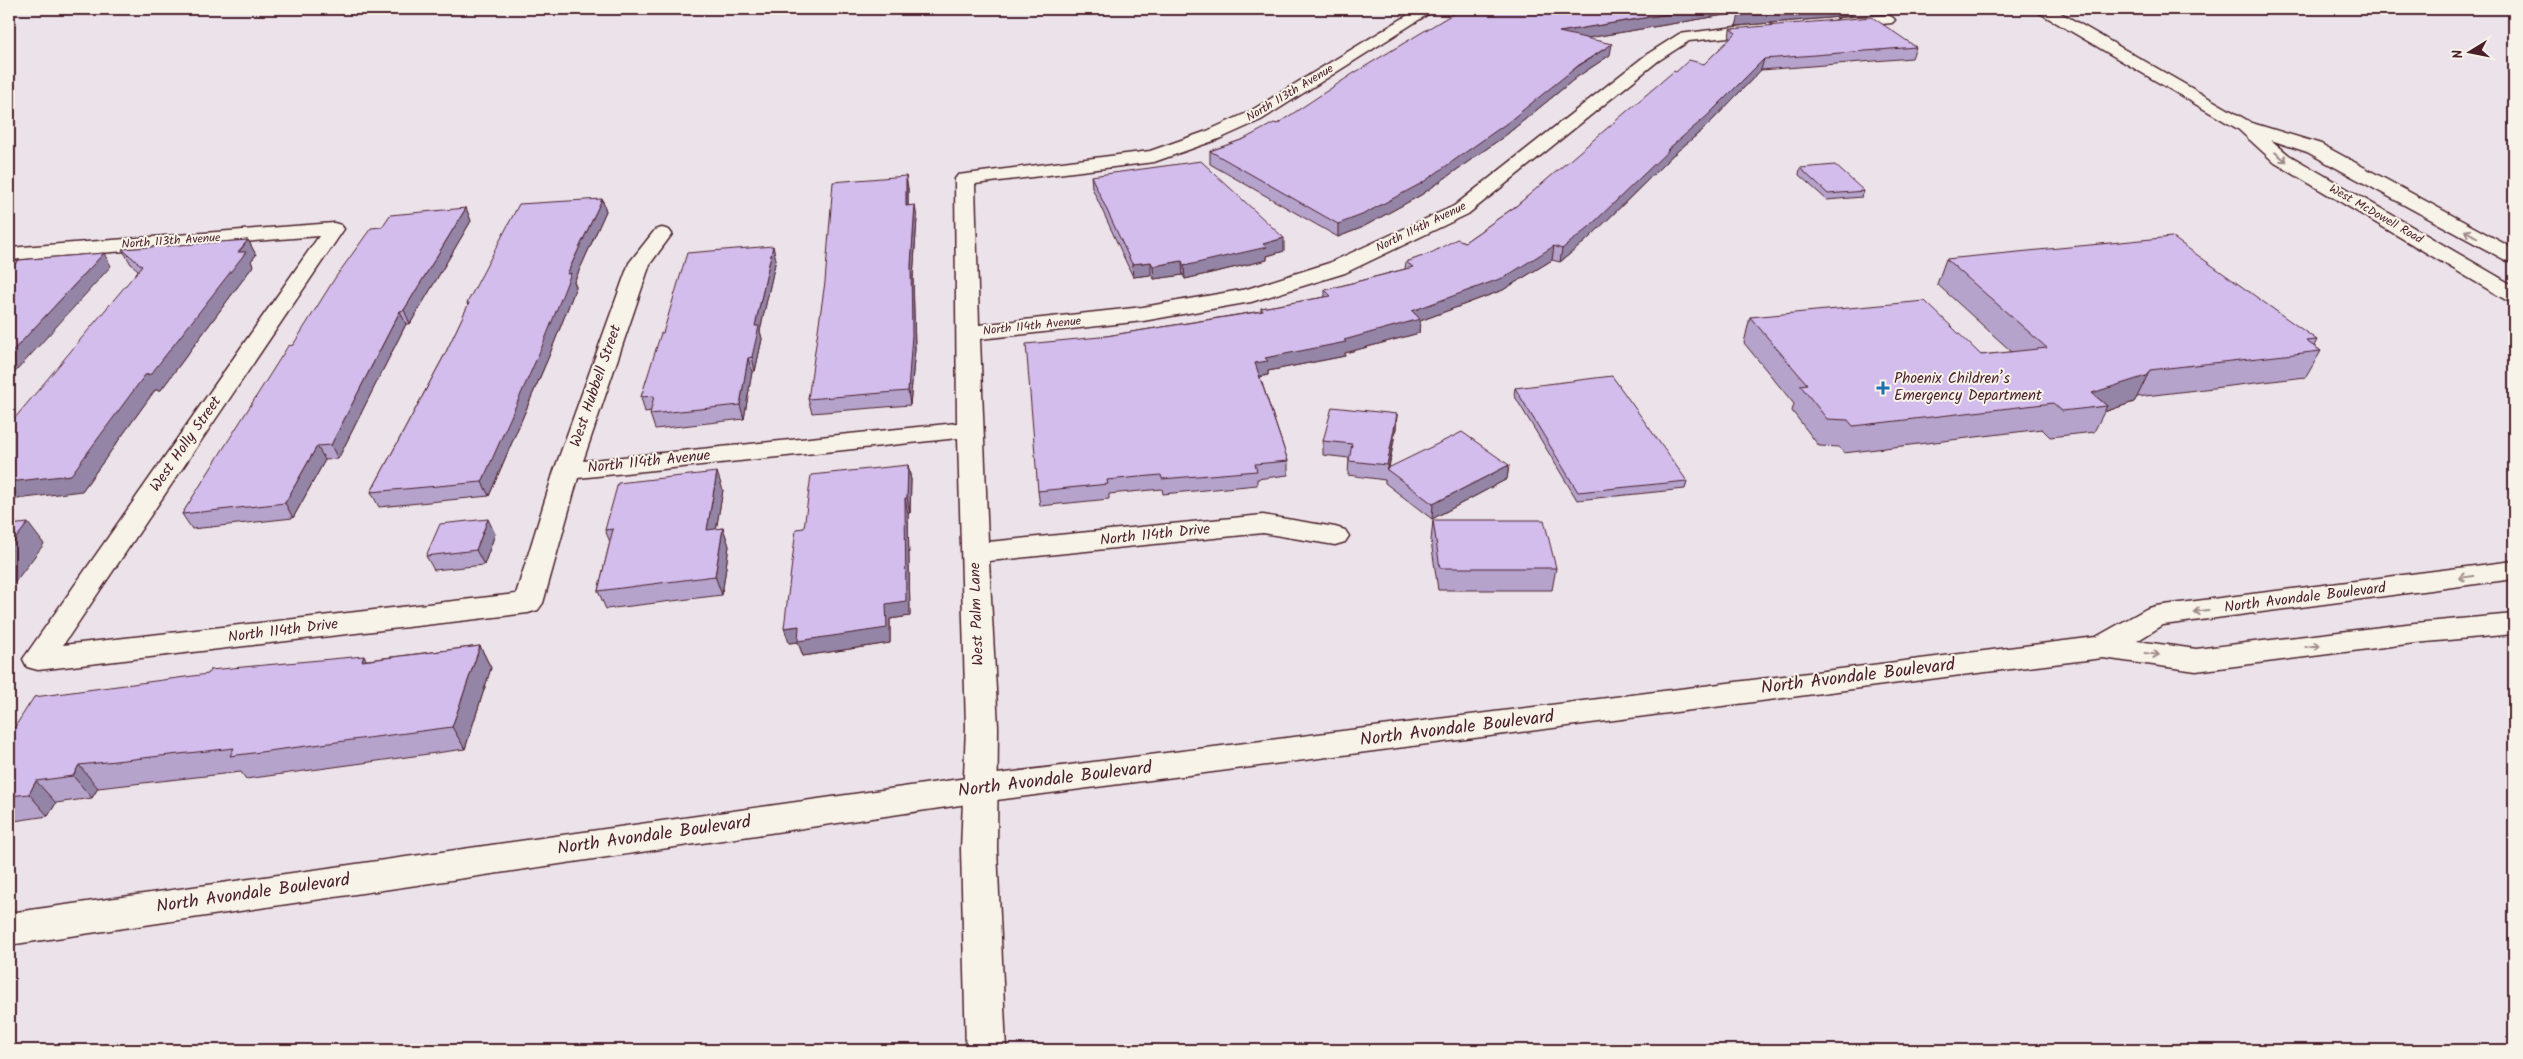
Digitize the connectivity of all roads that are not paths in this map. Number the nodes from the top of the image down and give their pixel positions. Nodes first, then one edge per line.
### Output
1 (1428, 9) edge
2 (2043, 9) edge
3 (1879, 14) edge
4 (1817, 25) edge
5 (1787, 27) edge
6 (2244, 125) junction
7 (965, 179) joint
8 (334, 229) joint
9 (662, 234) dead end
10 (9, 254) edge
11 (2514, 257) edge
12 (2514, 295) edge
13 (969, 333) junction
14 (970, 429) junction
15 (567, 471) junction
16 (1335, 536) dead end
17 (975, 553) junction
18 (2514, 570) edge
19 (528, 603) joint
20 (2514, 624) edge
21 (2103, 647) junction
22 (38, 659) joint
23 (980, 789) junction
24 (9, 929) edge
25 (986, 1050) edge

1 - 7 street, North 113th Avenue
2 - 6 street, West McDowell Road
3 - 4 street
5 - 13 street, North 114th Avenue
11 -> 6 street, West McDowell Road
6 -> 12 street, West McDowell Road
7 - 13 street, West Palm Lane
8 - 10 street, North 113th Avenue
8 - 22 street, West Holly Street
9 - 15 street, West Hubbell Street
13 - 14 street, West Palm Lane
14 - 15 street, North 114th Avenue
14 - 17 street, West Palm Lane
15 - 19 street, West Hubbell Street
16 - 17 street, North 114th Drive
17 - 23 street, West Palm Lane
18 -> 21 street, North Avondale Boulevard
19 - 22 street, North 114th Drive
21 -> 20 street, North Avondale Boulevard
21 - 23 street, North Avondale Boulevard
23 - 24 street, North Avondale Boulevard
23 - 25 street, West Palm Lane

